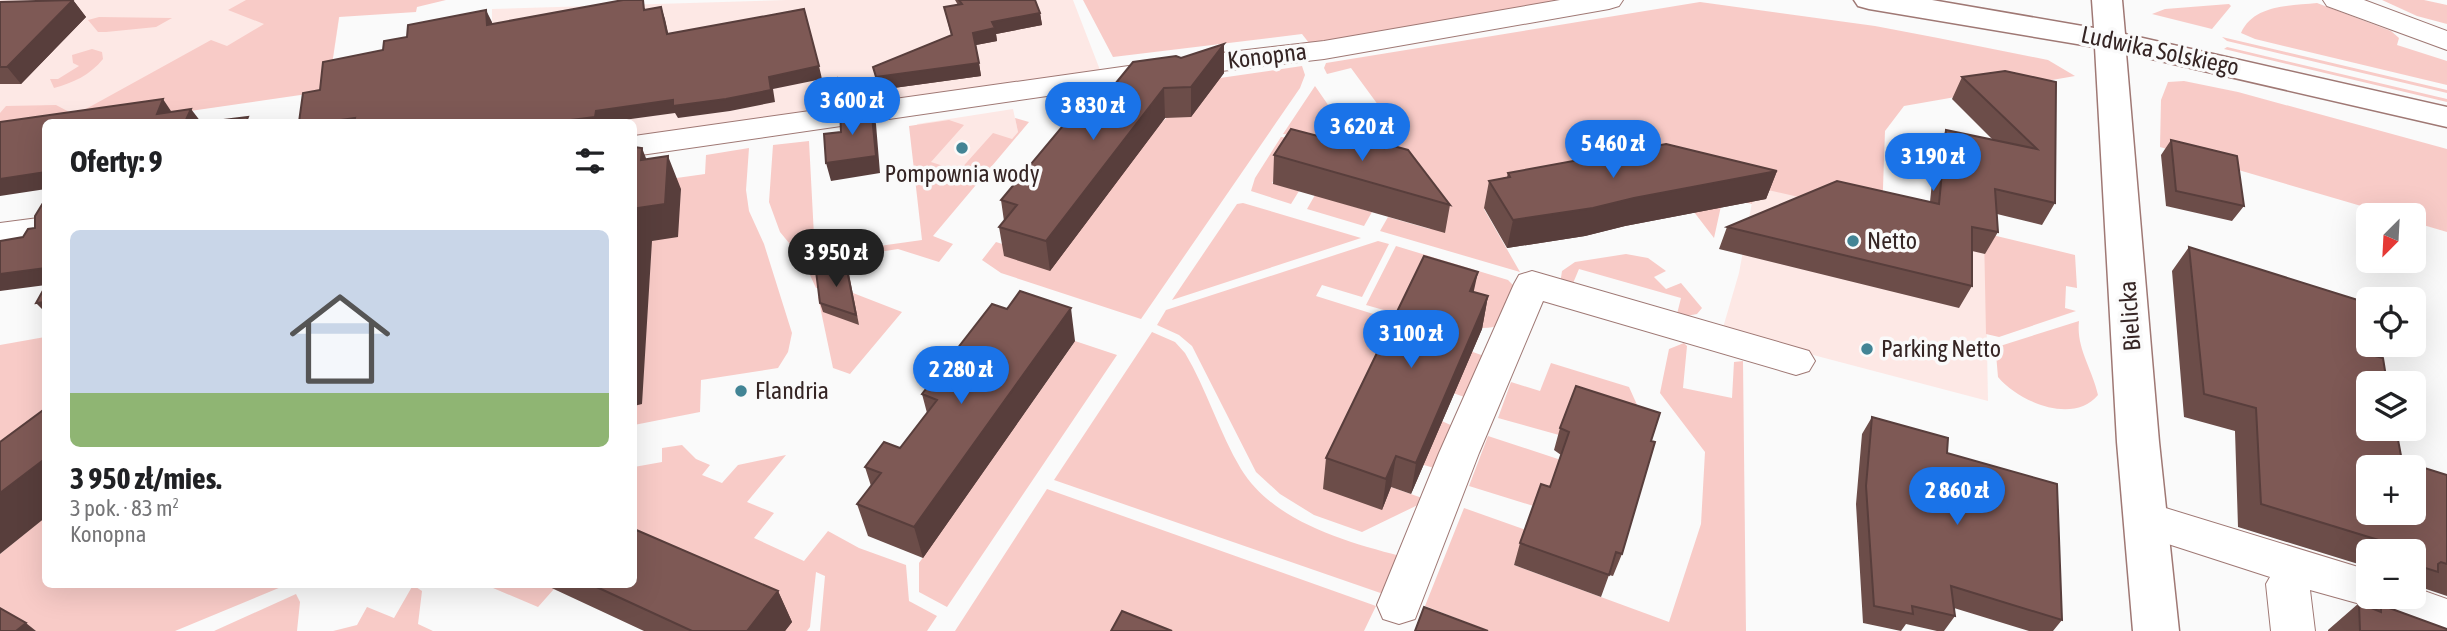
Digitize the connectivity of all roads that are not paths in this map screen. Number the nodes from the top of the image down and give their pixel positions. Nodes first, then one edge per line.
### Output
1 (1609, 0) edge
2 (1869, 0) edge
3 (2337, 0) edge
4 (2109, 20) edge
5 (2447, 41) edge
6 (2447, 117) edge
7 (637, 146) edge
8 (42, 230) edge
9 (0, 235) edge
10 (1796, 360) dead end
11 (2146, 520) junction
12 (2288, 584) dead end
13 (2356, 585) edge
14 (1399, 605) dead end
15 (2420, 609) edge
16 (2447, 619) edge
17 (2156, 631) edge
18 (2292, 631) edge

1 - 7 street, Konopna
2 - 4 street, Ludwika Solskiego
3 - 5 street
4 - 6 street, Ludwika Solskiego
4 - 11 street, Bielicka
8 - 9 street
10 - 14 street
11 - 13 street
11 - 17 street, Bielicka
12 - 18 street
15 - 16 street

